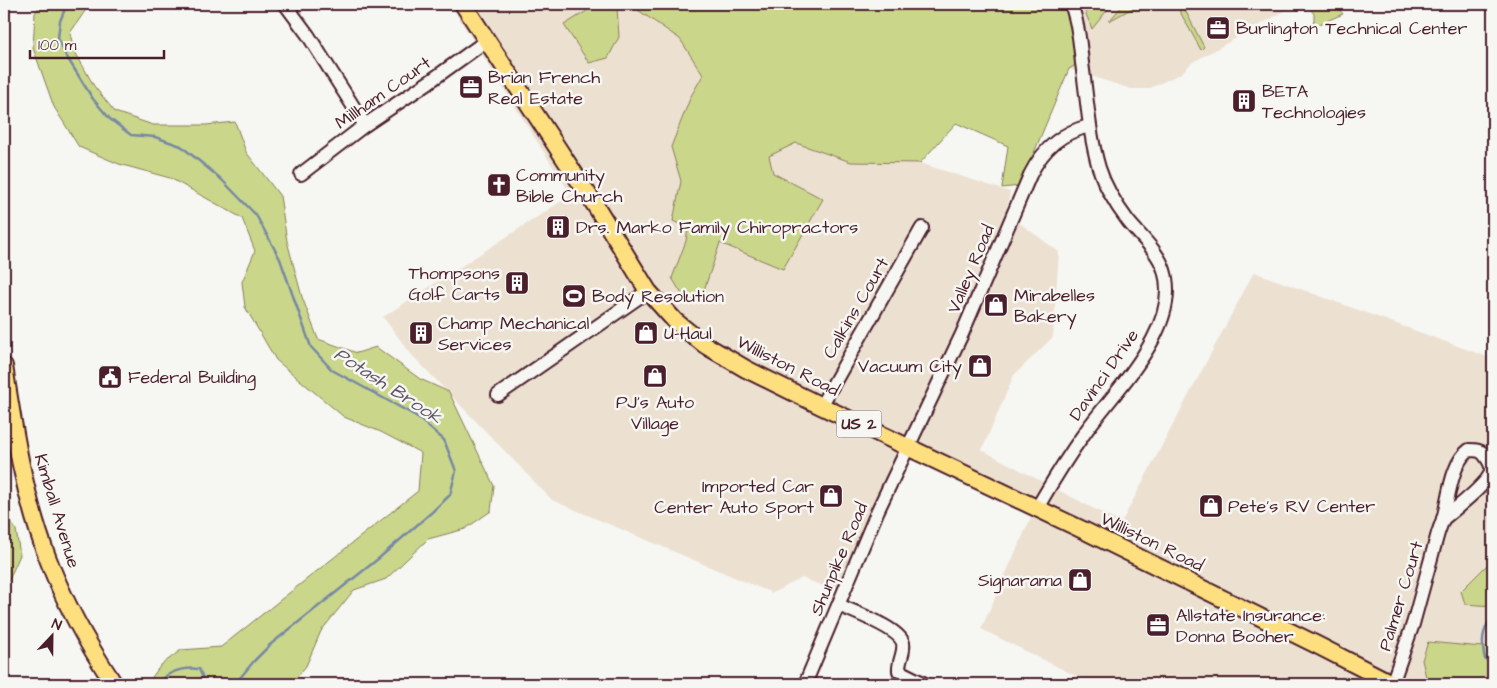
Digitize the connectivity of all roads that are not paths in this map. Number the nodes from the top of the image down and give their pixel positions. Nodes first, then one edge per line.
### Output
1 (285, 4) edge
2 (462, 4) edge
3 (1070, 4) edge
4 (486, 41) junction
5 (366, 124) junction
6 (1090, 126) junction
7 (301, 174) dead end
8 (922, 228) dead end
9 (648, 291) junction
10 (4, 366) edge
11 (498, 395) dead end
12 (821, 406) junction
13 (908, 448) junction
14 (1037, 508) junction
15 (1444, 519) junction
16 (839, 605) junction
17 (114, 684) edge
18 (805, 684) edge
19 (925, 684) edge
20 (1392, 684) edge

1 - 5 street
2 - 4 main road, Williston Road / US 2
3 - 6 street, Davinci Drive
4 - 5 street, Millham Court
4 - 9 main road, Williston Road / US 2
5 - 7 street, Millham Court
6 - 13 street, Valley Road
6 - 14 street, Davinci Drive
8 - 12 street, Calkins Court
9 - 11 street
9 - 12 main road, Williston Road / US 2
10 - 17 main road, Kimball Avenue
12 - 13 main road, Williston Road / US 2
13 - 14 main road, Williston Road / US 2
13 - 16 street, Shunpike Road
14 - 20 main road, Williston Road / US 2
15 - 15 street, Palmer Court
15 - 20 street, Palmer Court
16 - 18 street, Shunpike Road
16 - 19 street

